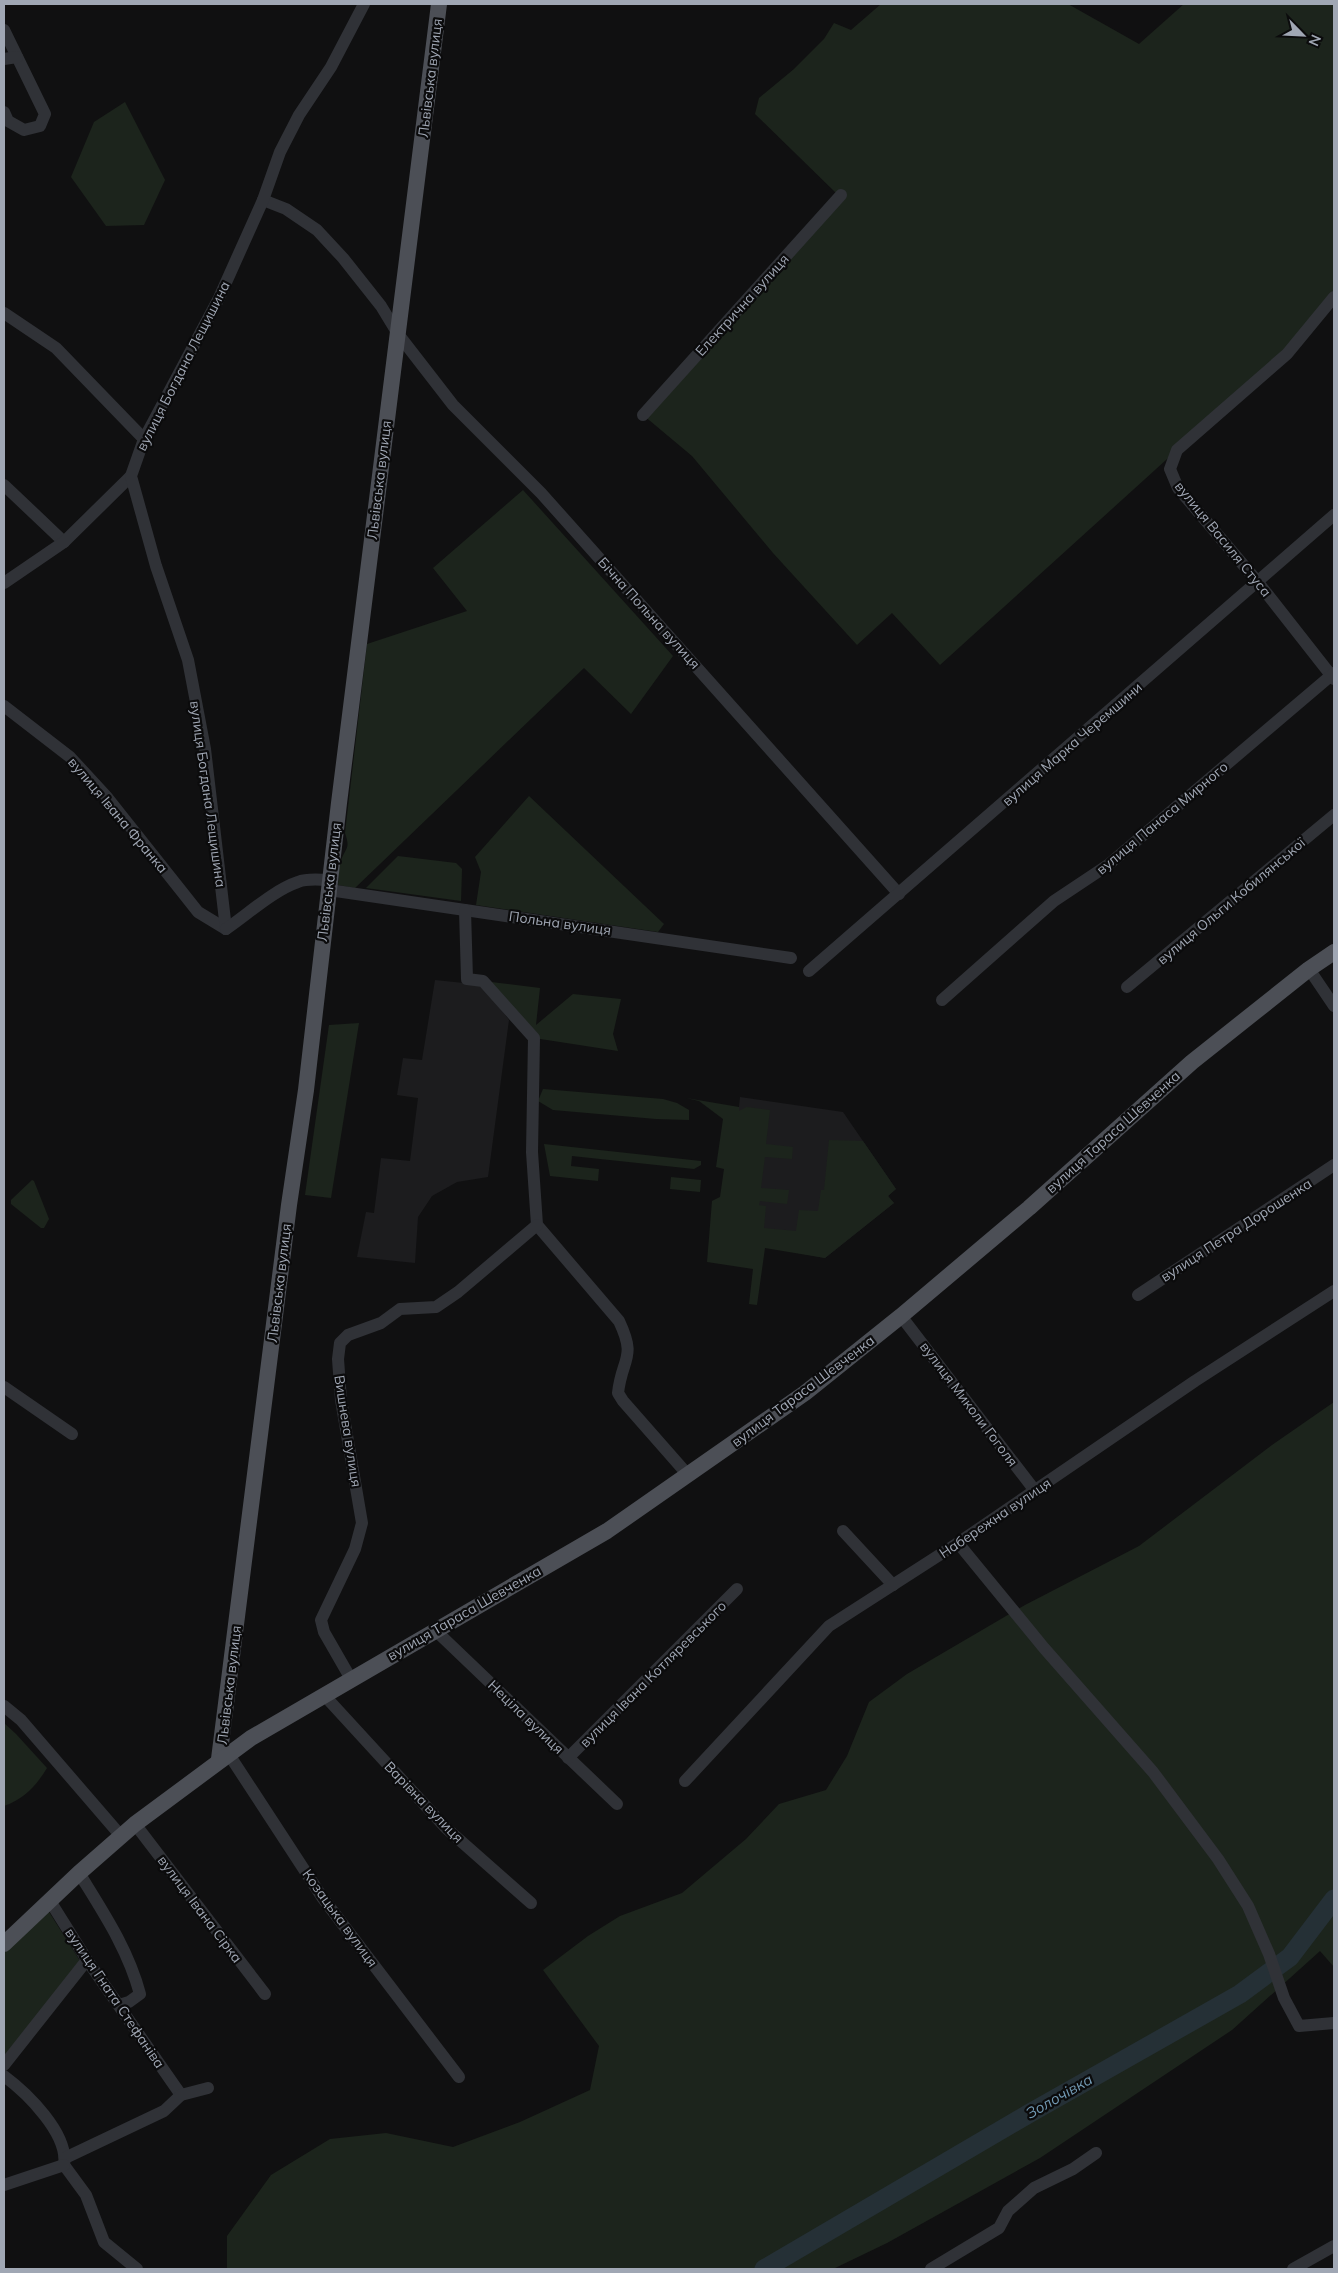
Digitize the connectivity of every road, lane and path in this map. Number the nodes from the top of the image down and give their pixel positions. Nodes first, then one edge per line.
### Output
1 (364, 4) edge
2 (438, 4) edge
3 (4, 30) edge
4 (17, 57) junction
5 (4, 59) edge
6 (4, 112) edge
7 (841, 195) dead end
8 (263, 200) junction
9 (1334, 296) edge
10 (4, 313) edge
11 (398, 334) junction
12 (643, 415) dead end
13 (144, 439) junction
14 (131, 476) junction
15 (4, 485) edge
16 (1334, 515) edge
17 (64, 542) junction
18 (1257, 581) junction
19 (4, 583) edge
20 (1333, 676) edge
21 (4, 706) edge
22 (1334, 815) edge
23 (329, 885) junction
24 (899, 894) junction
25 (465, 910) junction
26 (226, 929) junction
27 (1334, 952) edge
28 (791, 958) dead end
29 (1309, 969) junction
30 (809, 971) dead end
31 (1127, 986) dead end
32 (942, 1000) dead end
33 (1334, 1006) edge
34 (1334, 1165) edge
35 (537, 1225) junction
36 (1334, 1291) edge
37 (1138, 1295) dead end
38 (901, 1316) junction
39 (4, 1387) edge
40 (72, 1434) dead end
41 (688, 1476) junction
42 (1036, 1492) junction
43 (843, 1532) dead end
44 (958, 1543) junction
45 (893, 1585) junction
46 (737, 1589) dead end
47 (435, 1630) junction
48 (351, 1679) junction
49 (324, 1695) junction
50 (4, 1706) edge
51 (224, 1756) junction
52 (568, 1758) junction
53 (686, 1781) dead end
54 (617, 1804) dead end
55 (135, 1824) junction
56 (121, 1836) junction
57 (79, 1873) junction
58 (50, 1901) junction
59 (531, 1903) dead end
60 (4, 1944) edge
61 (87, 1960) junction
62 (265, 1994) dead end
63 (119, 2006) junction
64 (1334, 2023) edge
65 (4, 2065) edge
66 (4, 2076) edge
67 (459, 2077) dead end
68 (208, 2088) dead end
69 (181, 2095) junction
70 (1096, 2153) dead end
71 (65, 2162) junction
72 (4, 2185) edge
73 (1334, 2246) edge
74 (137, 2269) edge
75 (932, 2269) edge
76 (1293, 2269) edge

1 - 8 street, вулиця Богдана Лещишина
2 - 11 main road, Львівська вулиця
3 - 4 street
4 - 5 street
4 - 6 street
7 - 12 street, Електрична вулиця
8 - 11 street, Бічна Польна вулиця
8 - 13 street, вулиця Богдана Лещишина
9 - 18 street, вулиця Василя Стуса
10 - 13 street
11 - 23 main road, Львівська вулиця
11 - 24 street, Бічна Польна вулиця
13 - 14 street, вулиця Богдана Лещишина
14 - 17 street
14 - 26 street, вулиця Богдана Лещишина
15 - 17 street
16 - 18 street, вулиця Марка Черемшини
17 - 19 street
18 - 20 street, вулиця Василя Стуса
18 - 24 street, вулиця Марка Черемшини
20 - 32 street, вулиця Панаса Мирного
21 - 26 street, вулиця Івана Франка
22 - 31 street, вулиця Ольги Кобилянської
23 - 25 street, Польна вулиця
23 - 26 street, Польна вулиця
23 - 51 main road, Львівська вулиця
24 - 30 street, вулиця Марка Черемшини
25 - 28 street, Польна вулиця
25 - 35 street
27 - 29 main road, вулиця Тараса Шевченка
29 - 33 street
29 - 38 main road, вулиця Тараса Шевченка
34 - 37 street, вулиця Петра Дорошенка
35 - 41 street
35 - 48 street, Вишнева вулиця
36 - 42 street, Набережна вулиця
38 - 41 main road, вулиця Тараса Шевченка
38 - 42 street, вулиця Миколи Гоголя
39 - 40 street
41 - 47 main road, вулиця Тараса Шевченка
42 - 44 street, Набережна вулиця
43 - 45 street
44 - 45 street, Набережна вулиця
44 - 64 street
45 - 53 street, Набережна вулиця
46 - 52 street, вулиця Івана Котляревського
47 - 48 main road, вулиця Тараса Шевченка
47 - 52 street, Неціла вулиця
48 - 49 main road, вулиця Тараса Шевченка
49 - 51 main road, вулиця Тараса Шевченка
49 - 59 street, Варівна вулиця
50 - 56 street
51 - 55 main road, вулиця Тараса Шевченка
51 - 67 street, Козацька вулиця
52 - 54 street, Неціла вулиця
55 - 56 main road, вулиця Тараса Шевченка
55 - 62 street, вулиця Івана Сірка
56 - 57 main road, вулиця Тараса Шевченка
57 - 58 main road, вулиця Тараса Шевченка
57 - 63 street
58 - 60 main road, вулиця Тараса Шевченка
58 - 61 street, вулиця Гната Стефаніва
61 - 63 street, вулиця Гната Стефаніва
61 - 65 street
63 - 69 street, вулиця Гната Стефаніва
66 - 71 street
68 - 69 street
69 - 71 street
70 - 75 street
71 - 72 street
71 - 74 street
73 - 76 street

